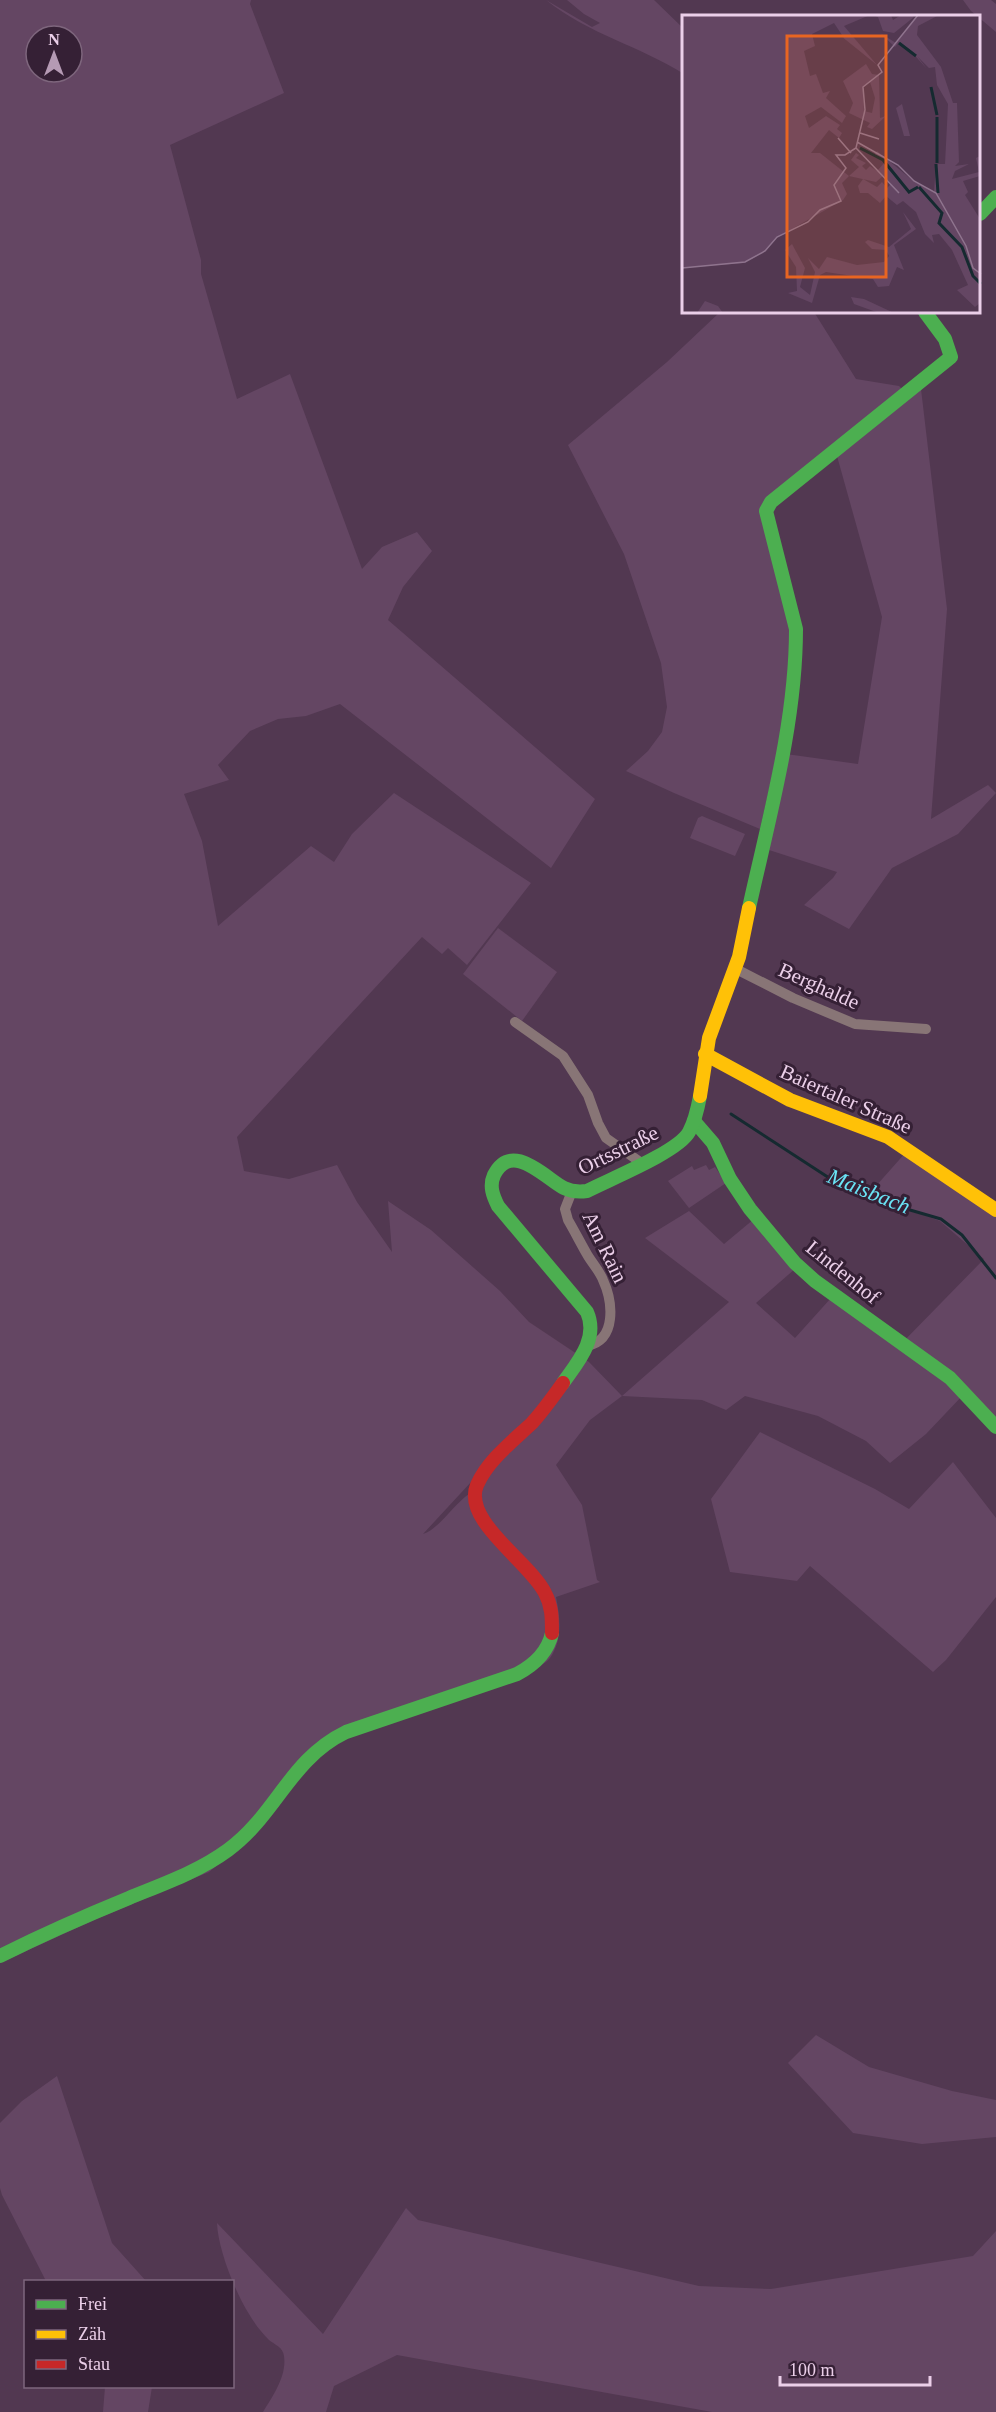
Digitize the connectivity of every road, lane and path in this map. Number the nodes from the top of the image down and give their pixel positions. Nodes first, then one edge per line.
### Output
1 (996, 197) edge
2 (981, 213) edge
3 (926, 314) edge
4 (736, 969) junction
5 (515, 1022) dead end
6 (926, 1029) dead end
7 (705, 1054) junction
8 (694, 1121) junction
9 (643, 1164) junction
10 (572, 1191) junction
11 (996, 1210) edge
12 (585, 1351) junction
13 (996, 1427) edge
14 (0, 1956) edge

1 - 2 street
3 - 4 street, Ortsstraße
4 - 6 street, Berghalde
4 - 7 street, Ortsstraße
5 - 9 street
7 - 8 street, Ortsstraße
7 - 11 street, Baiertaler Straße
8 - 9 street, Ortsstraße
8 - 13 street, Lindenhof
9 - 10 street, Ortsstraße
10 - 12 street, Am Rain
10 - 12 street, Ortsstraße
12 - 14 street

